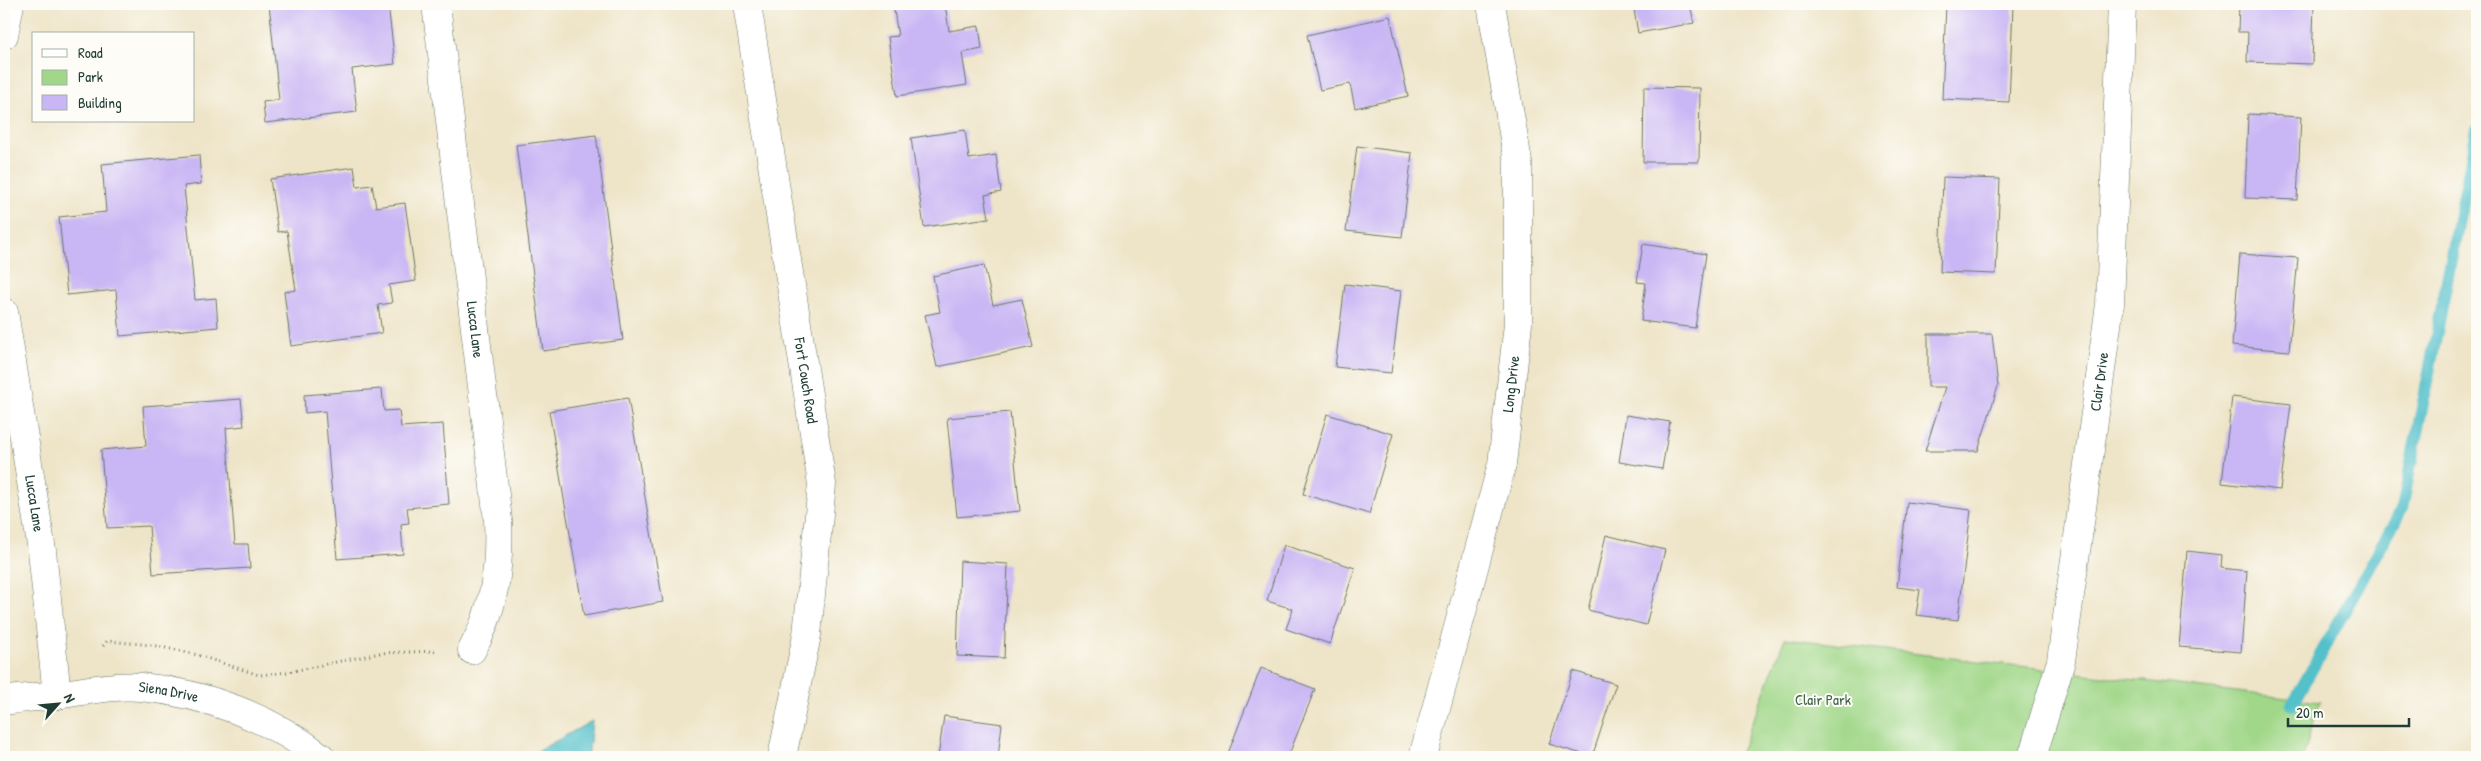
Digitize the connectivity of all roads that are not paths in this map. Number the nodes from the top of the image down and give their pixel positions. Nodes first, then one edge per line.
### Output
1 (10, 4) edge
2 (436, 4) edge
3 (747, 4) edge
4 (1491, 4) edge
5 (2122, 4) edge
6 (4, 35) edge
7 (4, 312) edge
8 (472, 650) road end
9 (57, 695) junction
10 (4, 701) edge
11 (2033, 754) dead end
12 (321, 757) edge
13 (782, 757) edge
14 (1423, 757) edge

1 - 6 street
2 - 8 street, Lucca Lane
3 - 13 street, Fort Couch Road
4 - 14 street, Long Drive
5 - 11 street, Clair Drive
7 - 9 street, Lucca Lane
9 - 10 street, Siena Drive
9 - 12 street, Siena Drive

